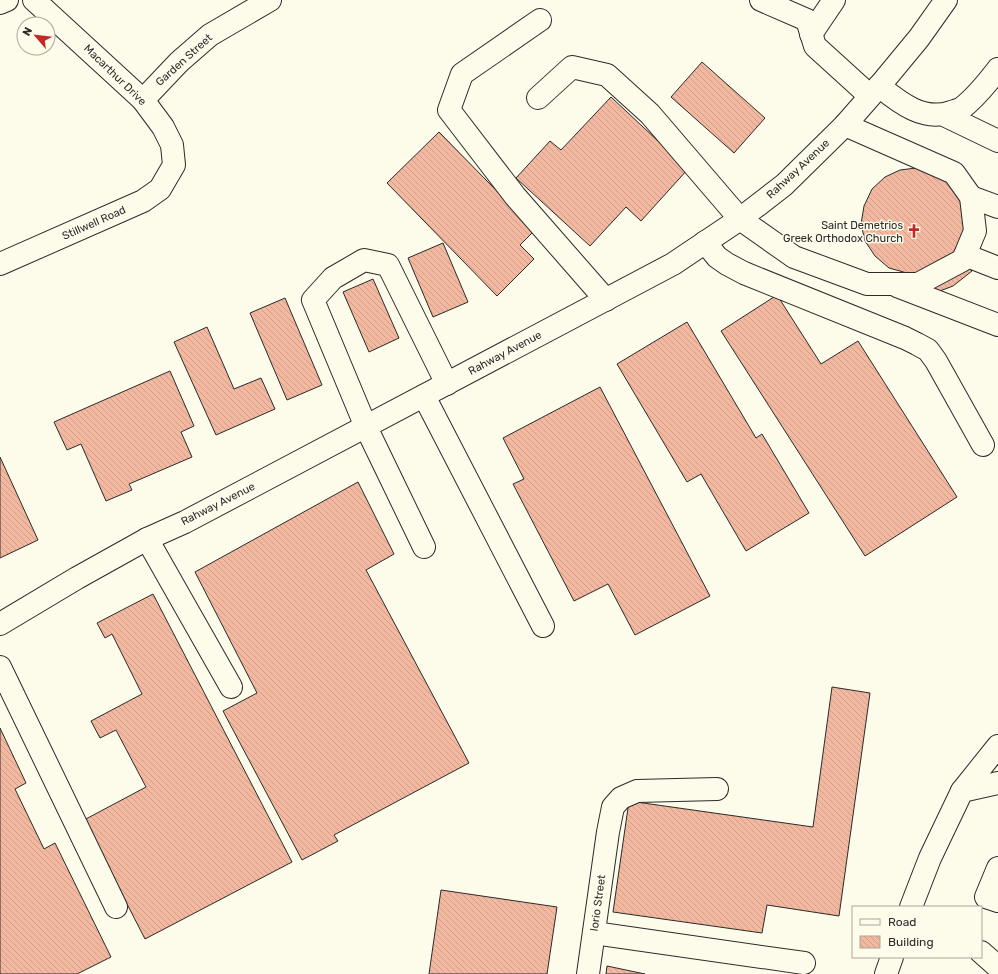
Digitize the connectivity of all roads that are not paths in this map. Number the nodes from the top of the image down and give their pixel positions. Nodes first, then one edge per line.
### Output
1 (7, 0) edge
2 (34, 0) edge
3 (270, 0) edge
4 (762, 0) edge
5 (834, 0) edge
6 (946, 0) edge
7 (0, 3) edge
8 (540, 20) dead end
9 (811, 34) junction
10 (998, 69) edge
11 (875, 91) junction
12 (538, 98) dead end
13 (143, 100) junction
14 (944, 115) junction
15 (845, 125) junction
16 (998, 141) edge
17 (174, 165) joint
18 (971, 197) junction
19 (998, 207) edge
20 (740, 219) junction
21 (705, 242) junction
22 (965, 255) junction
23 (0, 264) edge
24 (998, 268) edge
25 (892, 284) junction
26 (606, 300) junction
27 (998, 325) edge
28 (447, 384) junction
29 (424, 396) junction
30 (366, 427) junction
31 (983, 445) dead end
32 (146, 539) junction
33 (424, 547) dead end
34 (0, 624) edge
35 (543, 626) dead end
36 (0, 668) edge
37 (231, 687) dead end
38 (998, 746) edge
39 (998, 783) edge
40 (717, 789) dead end
41 (962, 791) junction
42 (998, 868) edge
43 (988, 902) edge
44 (911, 906) edge
45 (116, 907) dead end
46 (594, 933) junction
47 (982, 953) edge
48 (892, 958) edge
49 (804, 963) dead end
50 (998, 967) edge
51 (588, 974) edge
52 (886, 974) edge

1 - 7 street
2 - 13 street, Macarthur Drive
3 - 13 street, Garden Street
4 - 9 street
5 - 9 street
6 - 11 street, Rahway Avenue
8 - 26 street
9 - 11 street
10 - 14 street
11 - 14 street
11 - 15 street, Rahway Avenue
12 - 20 street
13 - 17 street, Macarthur Drive
14 - 16 street
15 - 18 street
15 - 20 street, Rahway Avenue
17 - 23 street, Stillwell Road
18 - 19 street
18 - 22 street
20 - 21 street, Rahway Avenue
20 - 25 street
21 - 26 street, Rahway Avenue
21 - 31 street
22 - 24 street
22 - 25 street
25 - 27 street
26 - 28 street, Rahway Avenue
28 - 29 street, Rahway Avenue
28 - 30 street
29 - 30 street, Rahway Avenue
29 - 35 street
30 - 32 street, Rahway Avenue
30 - 33 street
32 - 34 street, Rahway Avenue
32 - 37 street
36 - 45 street
38 - 41 street
39 - 41 street
40 - 46 street, Iorio Street
41 - 44 street
42 - 43 street
46 - 49 street
46 - 51 street, Iorio Street
47 - 50 street
48 - 52 street

